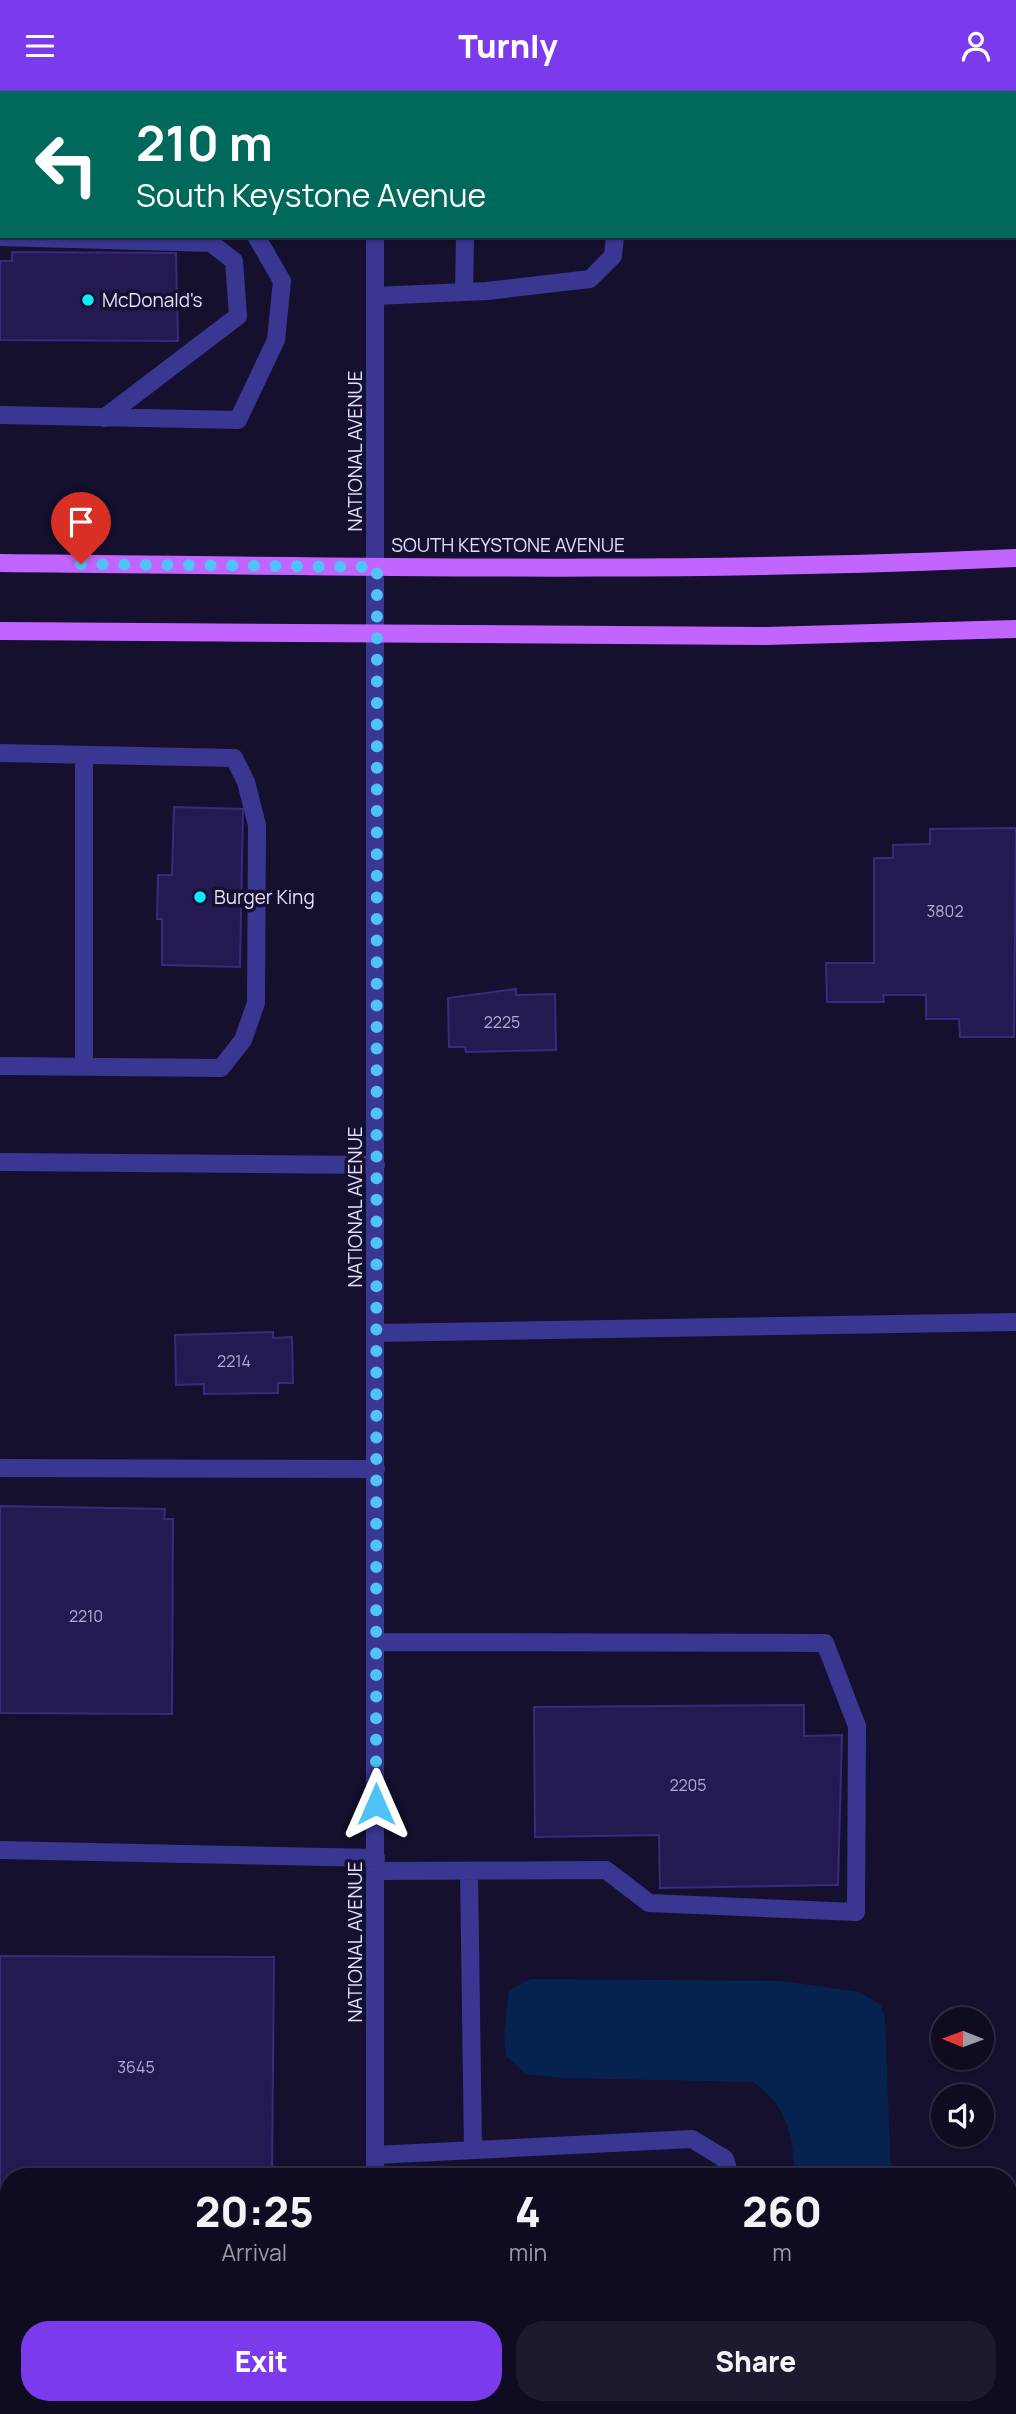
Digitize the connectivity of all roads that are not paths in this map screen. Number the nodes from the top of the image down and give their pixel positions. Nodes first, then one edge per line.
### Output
1 (35, 238) edge
2 (257, 238) edge
3 (374, 238) edge
4 (465, 238) edge
5 (614, 238) edge
6 (464, 291) junction
7 (375, 296) junction
8 (0, 415) edge
9 (104, 418) junction
10 (1016, 558) edge
11 (0, 563) edge
12 (377, 567) junction
13 (1016, 629) edge
14 (0, 631) edge
15 (377, 635) junction
16 (0, 753) edge
17 (85, 755) junction
18 (0, 1066) edge
19 (84, 1067) junction
20 (0, 1162) edge
21 (376, 1165) junction
22 (1016, 1322) edge
23 (377, 1333) junction
24 (0, 1468) edge
25 (376, 1469) junction
26 (376, 1642) junction
27 (0, 1850) edge
28 (376, 1864) junction
29 (469, 1871) junction
30 (473, 2150) junction
31 (375, 2155) junction
32 (375, 2168) edge
33 (728, 2168) edge

1 - 9 street
2 - 9 street
3 - 7 street, NATIONAL AVENUE
4 - 6 street
5 - 6 street
6 - 7 street
7 - 12 street, NATIONAL AVENUE
8 - 9 street
10 - 12 main road, SOUTH KEYSTONE AVENUE
11 - 12 main road, SOUTH KEYSTONE AVENUE
12 - 15 street, NATIONAL AVENUE
13 - 15 main road
14 - 15 main road
15 - 21 street, NATIONAL AVENUE
16 - 17 street
17 - 19 street
17 - 19 street
18 - 19 street
20 - 21 street
21 - 23 street, NATIONAL AVENUE
22 - 23 street
23 - 25 street, NATIONAL AVENUE
24 - 25 street
25 - 26 street, NATIONAL AVENUE
26 - 28 street, NATIONAL AVENUE
26 - 29 street
27 - 28 street
28 - 29 street
28 - 31 street, NATIONAL AVENUE
29 - 30 street
30 - 31 street
30 - 33 street
31 - 32 street, NATIONAL AVENUE

